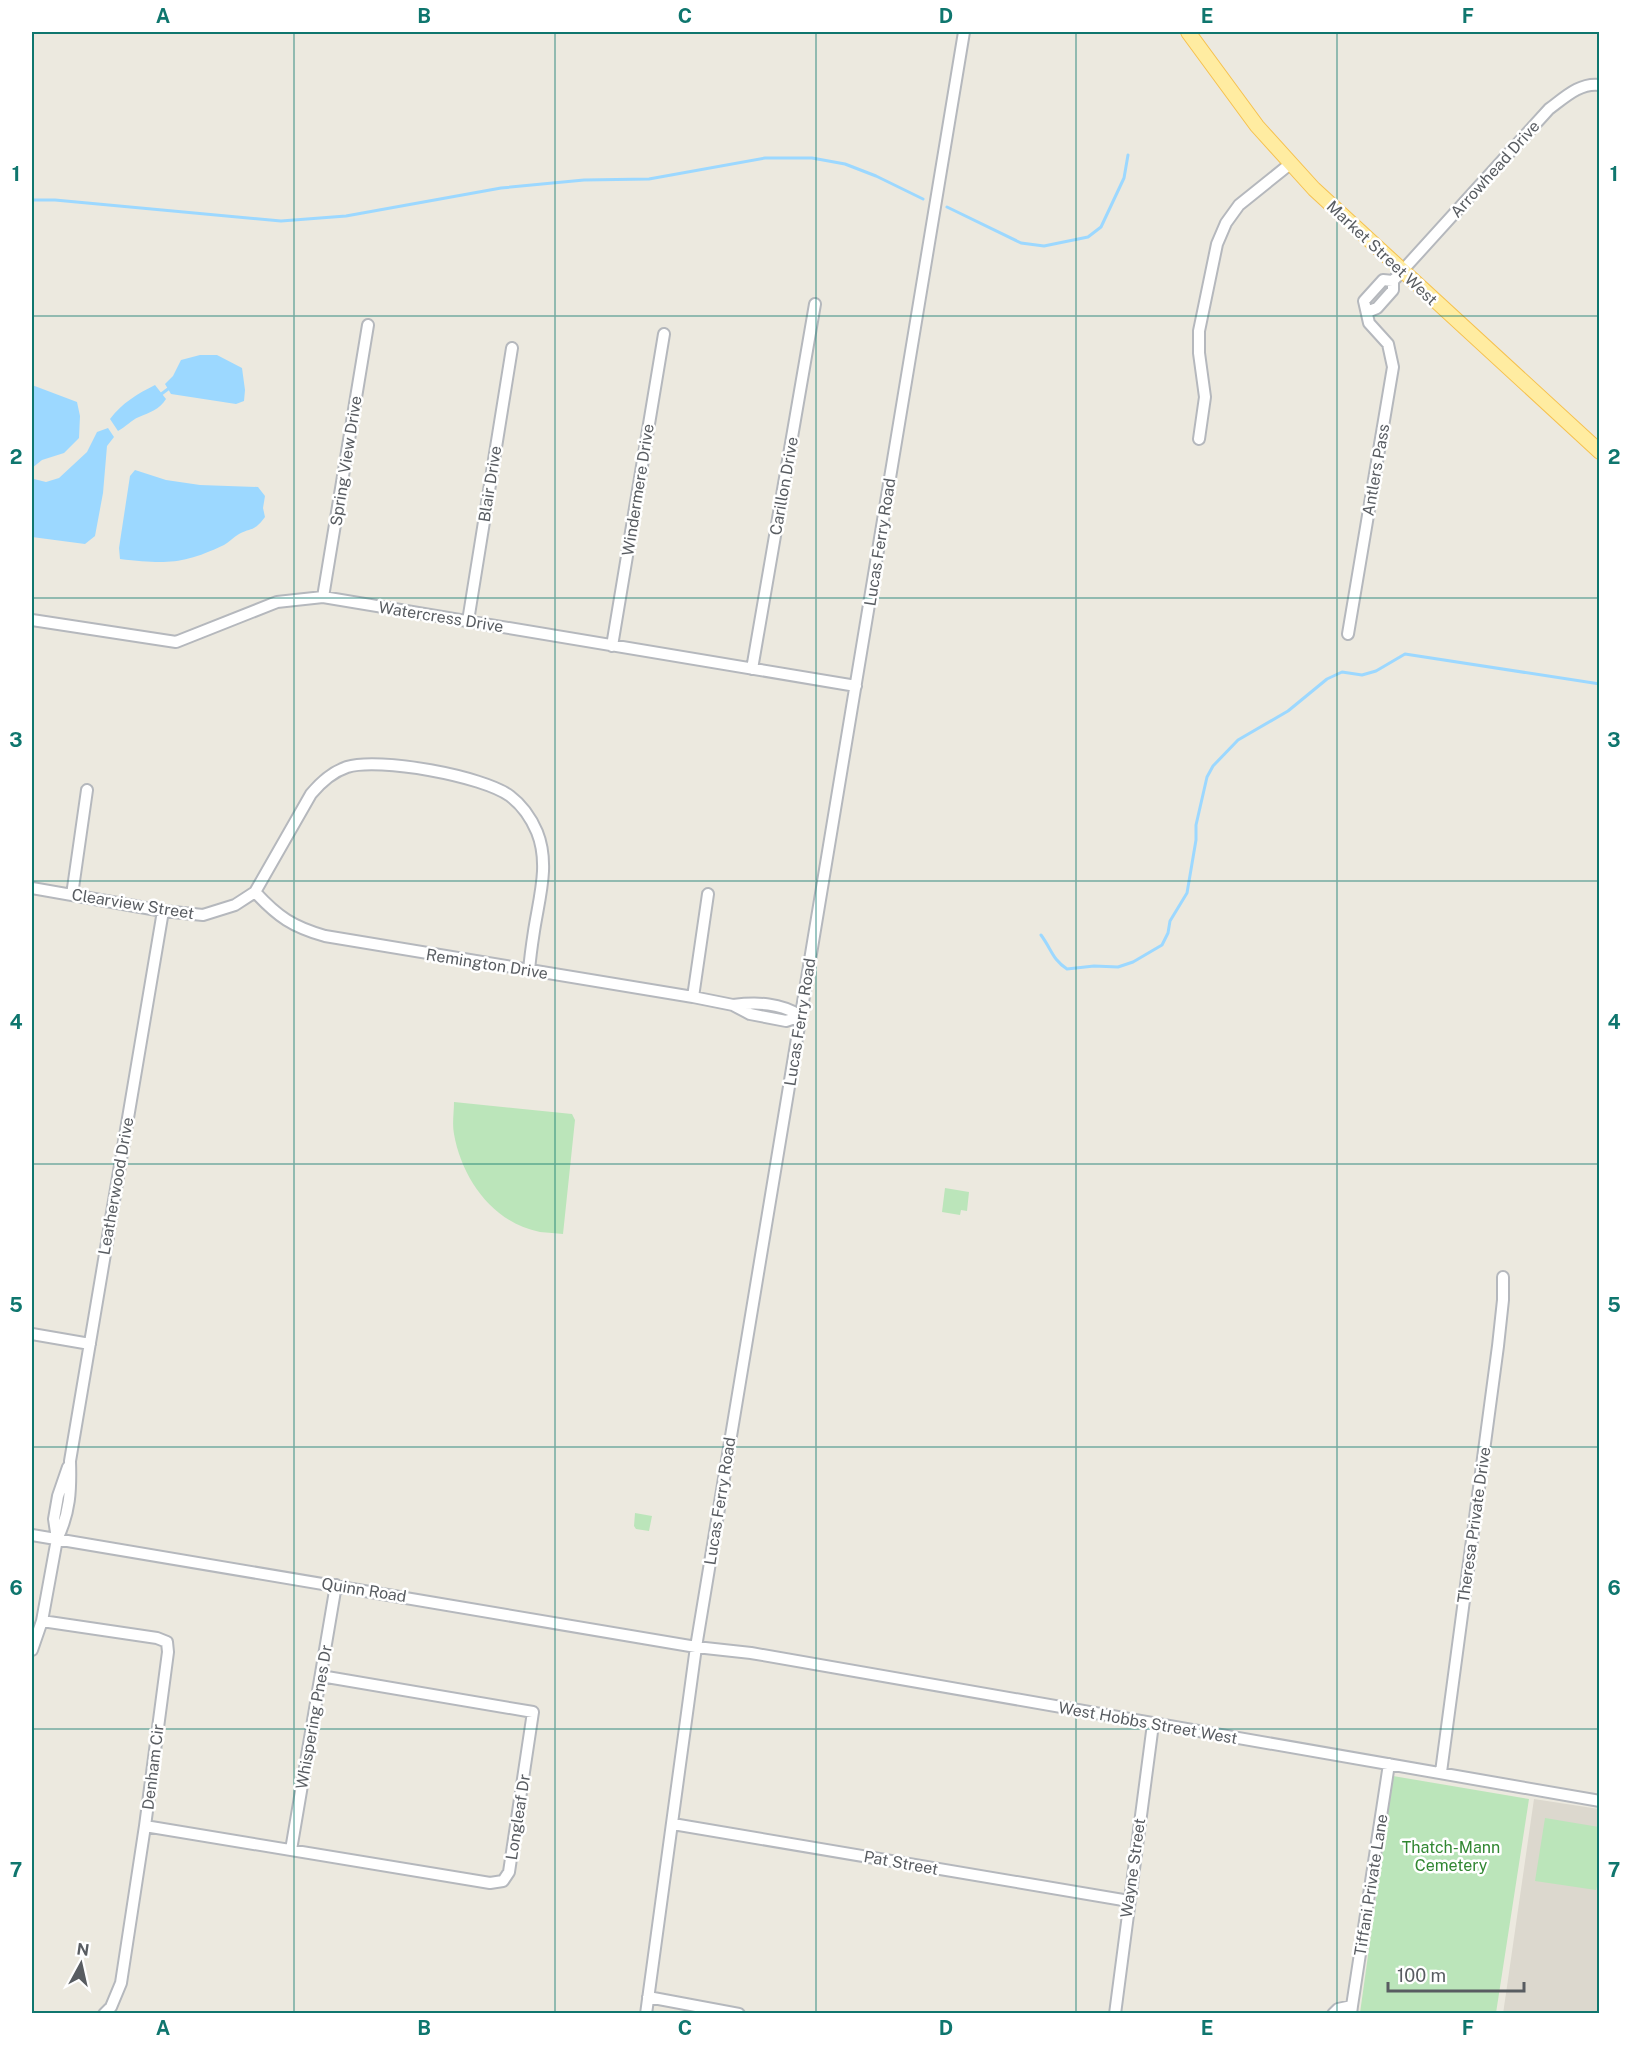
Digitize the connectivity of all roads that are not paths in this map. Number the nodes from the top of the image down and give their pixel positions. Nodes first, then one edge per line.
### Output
1 (964, 32) edge
2 (1188, 32) edge
3 (1599, 85) edge
4 (1290, 164) junction
5 (1398, 276) junction
6 (815, 304) dead end
7 (368, 325) dead end
8 (663, 334) dead end
9 (512, 348) dead end
10 (1200, 439) dead end
11 (1599, 452) edge
12 (323, 597) junction
13 (32, 620) edge
14 (468, 621) junction
15 (1348, 634) dead end
16 (612, 646) junction
17 (752, 669) junction
18 (856, 686) junction
19 (87, 790) dead end
20 (32, 888) edge
21 (255, 892) junction
22 (708, 894) dead end
23 (72, 895) junction
24 (163, 911) junction
25 (529, 971) junction
26 (693, 997) junction
27 (801, 1016) junction
28 (1503, 1277) dead end
29 (32, 1334) edge
30 (90, 1344) junction
31 (32, 1535) edge
32 (57, 1539) junction
33 (336, 1585) junction
34 (42, 1621) junction
35 (696, 1647) junction
36 (32, 1650) edge
37 (321, 1676) junction
38 (1153, 1724) junction
39 (1389, 1764) junction
40 (1441, 1772) junction
41 (1599, 1801) edge
42 (673, 1824) junction
43 (145, 1826) junction
44 (291, 1850) junction
45 (1129, 1901) junction
46 (648, 1997) junction
47 (1352, 2010) edge
48 (104, 2013) edge
49 (646, 2013) edge
50 (740, 2013) edge
51 (1114, 2013) edge
52 (1333, 2013) edge

1 - 18 street, Lucas Ferry Road
2 - 4 main road, Market Street West
3 - 5 street, Arrowhead Drive
4 - 5 main road, Market Street West
4 - 10 street
5 - 11 main road, Market Street West
5 - 15 street, Antlers Pass
6 - 17 street, Carillon Drive
7 - 12 street, Spring View Drive
8 - 16 street, Windermere Drive
9 - 14 street, Blair Drive
12 - 13 street, Watercress Drive
12 - 14 street, Watercress Drive
14 - 16 street, Watercress Drive
16 - 17 street, Watercress Drive
17 - 18 street, Watercress Drive
18 - 27 street, Lucas Ferry Road
19 - 23 street
20 - 23 street, Clearview Street
21 - 24 street, Clearview Street
21 - 25 street, Remington Drive
21 - 25 street
22 - 26 street
23 - 24 street, Clearview Street
24 - 30 street, Leatherwood Drive
25 - 26 street, Remington Drive
26 - 27 street, Remington Drive
27 - 35 street, Lucas Ferry Road
28 - 40 street, Theresa Private Drive
29 - 30 street
30 - 32 street, Leatherwood Drive
31 - 32 street, Quinn Road
32 - 33 street, Quinn Road
32 - 34 street
33 - 35 street, Quinn Road
33 - 37 street, Whispering Pnes Dr
34 - 36 street
34 - 43 street, Denham Cir
35 - 38 street, West Hobbs Street West
35 - 42 street, Lucas Ferry Road
37 - 44 street, Whispering Pnes Dr
37 - 44 street, Longleaf Dr
38 - 39 street, West Hobbs Street West
38 - 45 street, Wayne Street
39 - 40 street, West Hobbs Street West
39 - 47 street, Tiffani Private Lane
40 - 41 street, West Hobbs Street West
42 - 45 street, Pat Street
42 - 46 street, Lucas Ferry Road
43 - 44 street, Longleaf Dr
43 - 48 street, Denham Cir
45 - 51 street, Wayne Street
46 - 49 street, Lucas Ferry Road
46 - 50 street
47 - 52 street, Tiffani Private Lane

